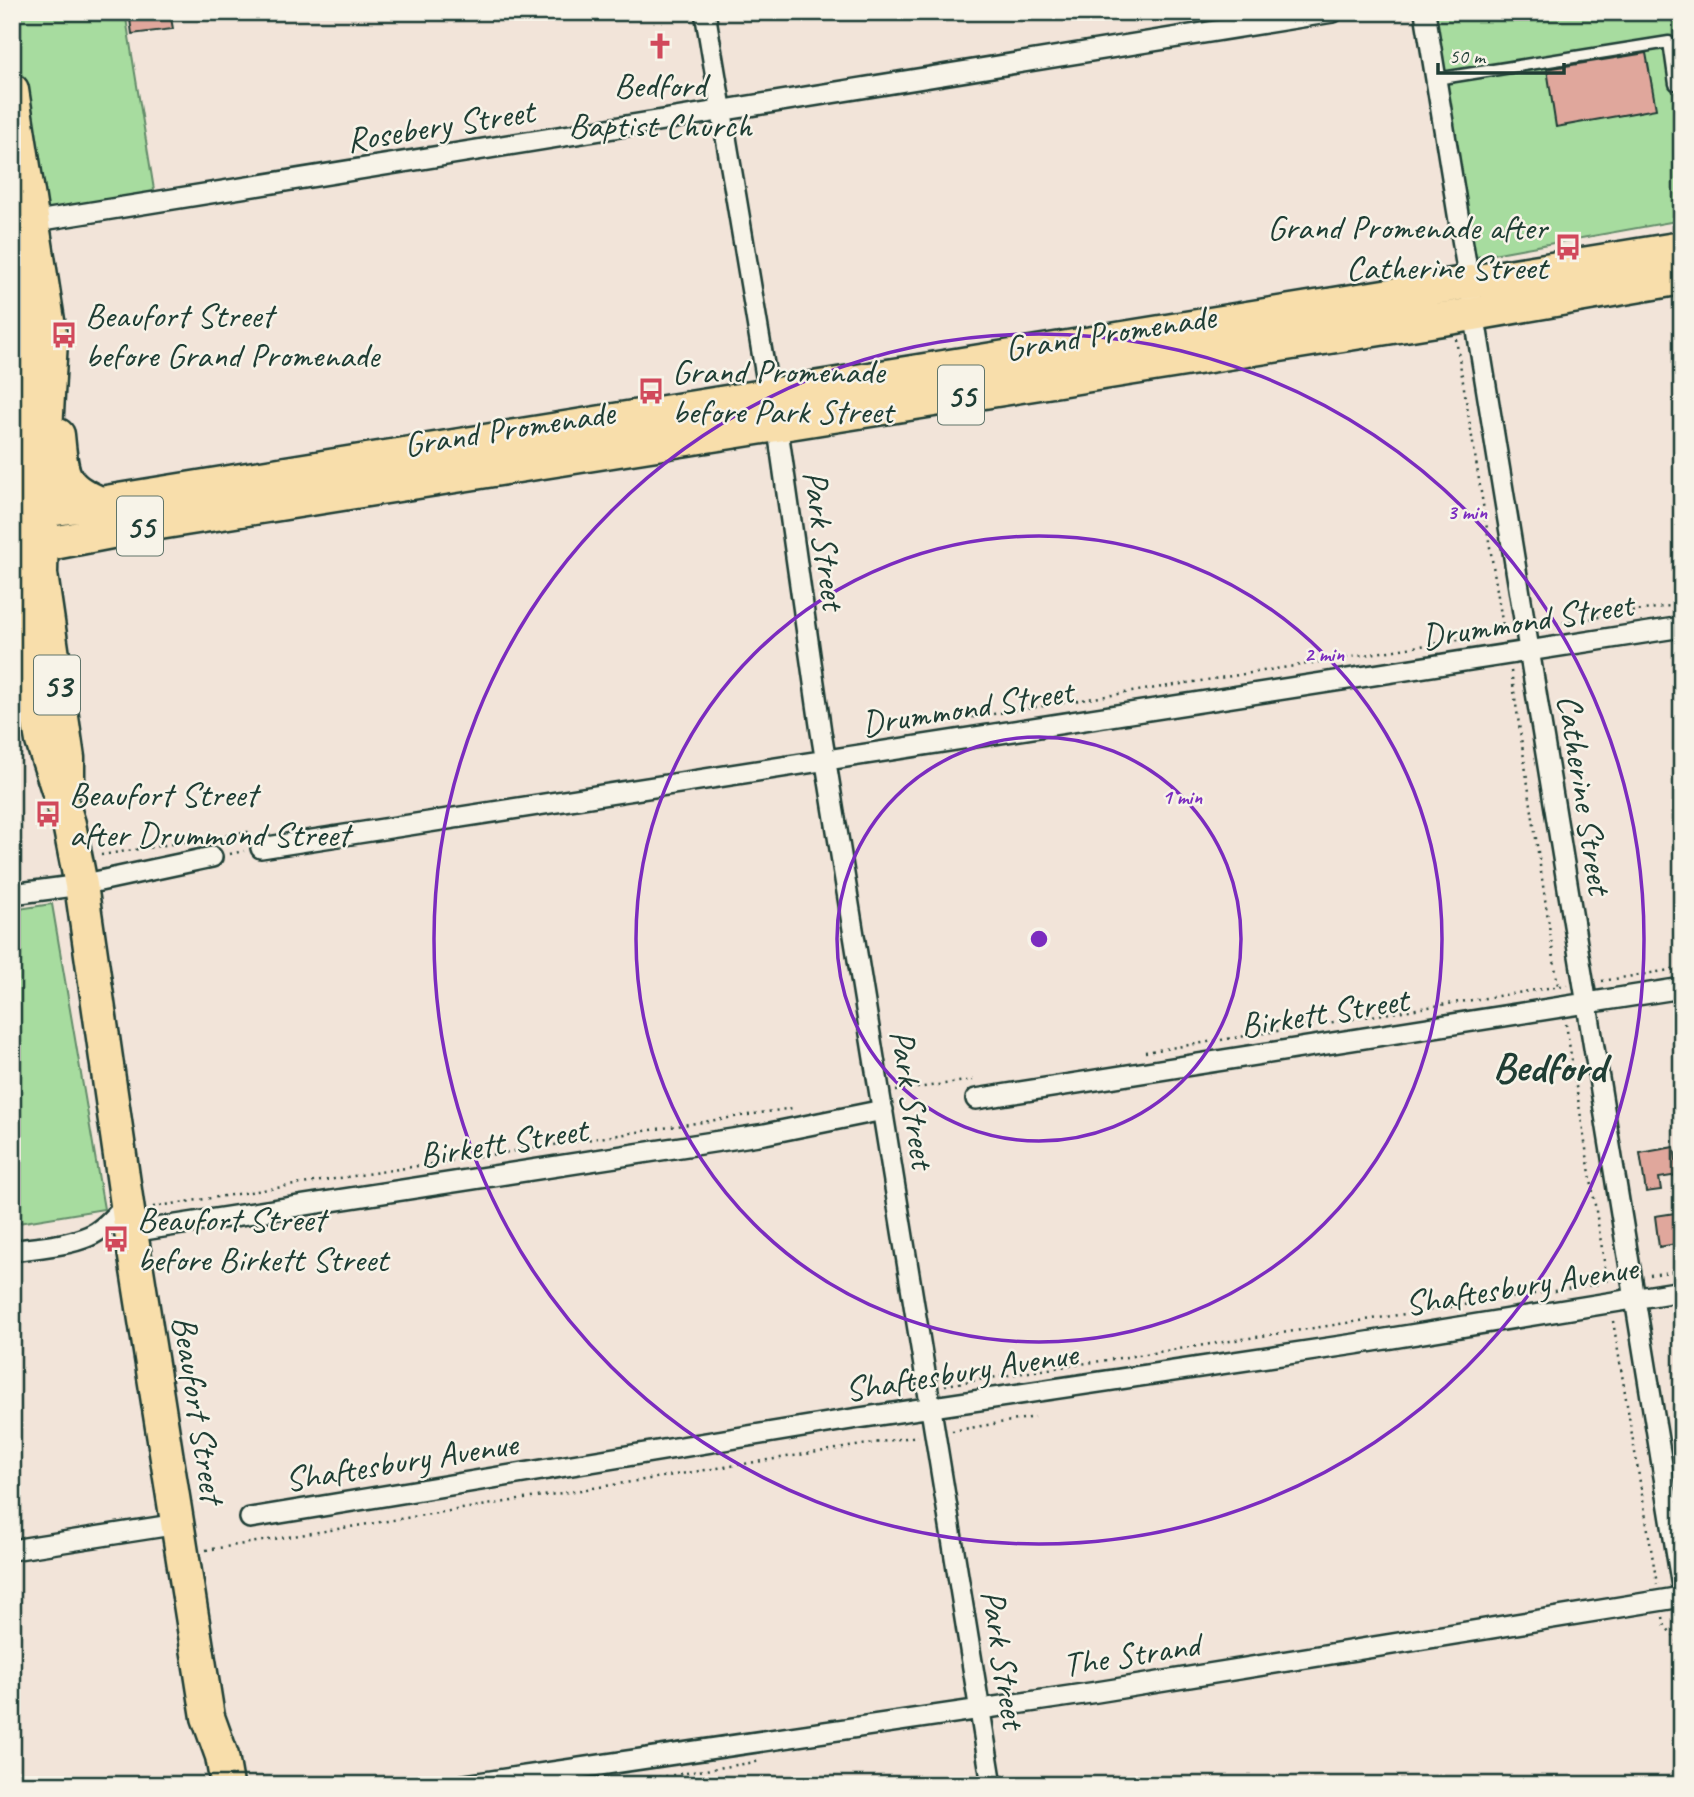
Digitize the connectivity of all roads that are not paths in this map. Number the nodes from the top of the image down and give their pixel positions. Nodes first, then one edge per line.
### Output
1 (705, 12) edge
2 (1333, 12) edge
3 (1425, 12) edge
4 (1436, 79) junction
5 (1675, 84) dead end
6 (12, 90) edge
7 (720, 112) junction
8 (23, 223) edge
9 (1682, 248) edge
10 (12, 255) edge
11 (1682, 278) edge
12 (1469, 283) junction
13 (1474, 314) junction
14 (50, 386) junction
15 (773, 409) junction
16 (100, 503) junction
17 (22, 510) edge
18 (20, 545) edge
19 (1682, 627) edge
20 (12, 649) edge
21 (1529, 651) junction
22 (42, 741) junction
23 (825, 761) junction
24 (69, 824) junction
25 (260, 839) road end
26 (210, 848) road end
27 (82, 885) junction
28 (12, 894) edge
29 (1682, 988) edge
30 (1585, 993) junction
31 (976, 1099) dead end
32 (882, 1102) junction
33 (136, 1214) junction
34 (12, 1251) edge
35 (1682, 1291) edge
36 (1635, 1298) junction
37 (936, 1406) junction
38 (250, 1518) dead end
39 (178, 1524) junction
40 (12, 1550) edge
41 (1682, 1587) edge
42 (1682, 1597) edge
43 (980, 1709) junction
44 (208, 1717) junction
45 (209, 1785) edge
46 (227, 1785) edge
47 (464, 1785) edge
48 (992, 1785) edge

1 - 7 street, Park Street
2 - 7 street, Rosebery Street
3 - 4 street, Catherine Street
4 - 5 lane
4 - 12 street, Catherine Street
6 - 8 main road, Beaufort Street / 53
7 - 8 street, Rosebery Street
7 - 15 street, Park Street
8 - 14 main road, Beaufort Street / 53
9 - 12 main road, Grand Promenade / 55
10 - 17 main road, Beaufort Street / 53
11 - 13 main road, Grand Promenade / 55
12 - 13 street, Catherine Street
12 - 15 main road, Grand Promenade / 55
13 - 15 main road, Grand Promenade / 55
13 - 21 street, Catherine Street
14 - 16 main road
14 - 17 main road, Beaufort Street / 53
15 - 16 main road, Grand Promenade / 55
15 - 18 main road, Grand Promenade / 55
15 - 23 street, Park Street
16 - 17 main road, Grand Promenade / 55
17 - 18 main road, Beaufort Street / 53
18 - 22 main road, Beaufort Street / 53
18 - 24 main road, Beaufort Street / 53
19 - 21 street, Drummond Street
20 - 22 main road
21 - 23 street, Drummond Street
21 - 30 street, Catherine Street
22 - 24 main road, Beaufort Street / 53
23 - 25 street, Drummond Street
23 - 32 street, Park Street
24 - 27 main road, Beaufort Street / 53
26 - 27 street
27 - 28 street
27 - 33 main road, Beaufort Street / 53
29 - 30 street, Birkett Street
30 - 31 street, Birkett Street
30 - 36 street, Catherine Street
32 - 33 street, Birkett Street
32 - 37 street, Park Street
33 - 34 street
33 - 39 main road, Beaufort Street / 53
35 - 36 street, Shaftesbury Avenue
36 - 37 street, Shaftesbury Avenue
36 - 41 street, Catherine Street
37 - 38 street, Shaftesbury Avenue
37 - 43 street, Park Street
39 - 40 street
39 - 44 main road, Beaufort Street / 53
42 - 43 street, The Strand
43 - 47 street, The Strand
43 - 48 street, Park Street
44 - 45 main road, Beaufort Street / 53
44 - 46 main road, Beaufort Street / 53

